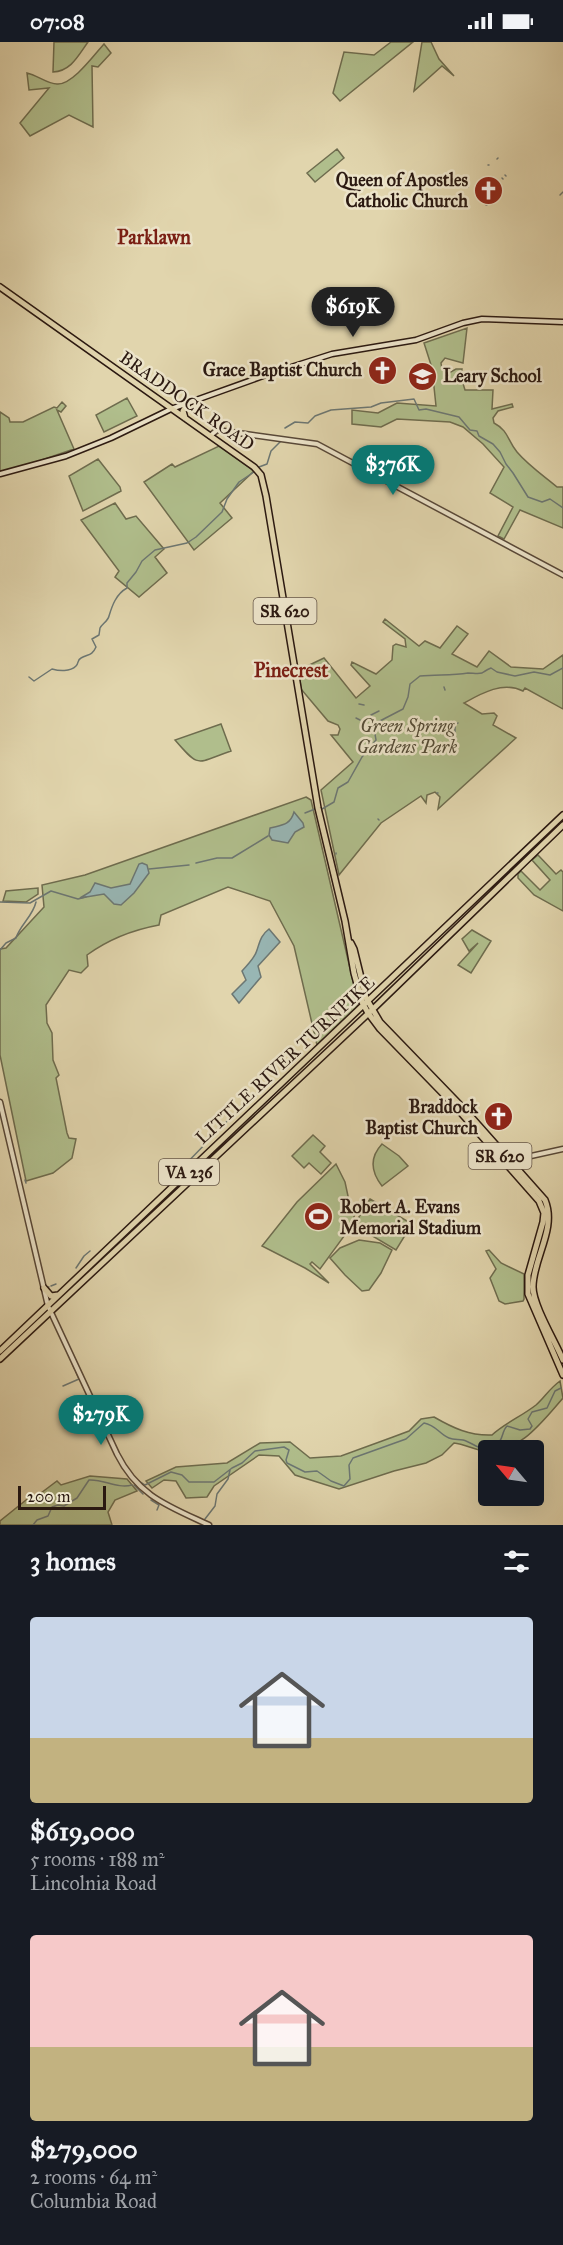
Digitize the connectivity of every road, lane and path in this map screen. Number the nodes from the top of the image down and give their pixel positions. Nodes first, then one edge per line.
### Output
1 (0, 287) edge
2 (563, 322) edge
3 (188, 403) junction
4 (171, 409) junction
5 (188, 421) junction
6 (210, 436) junction
7 (0, 474) edge
8 (563, 575) edge
9 (563, 815) edge
10 (563, 825) edge
11 (350, 942) junction
12 (362, 983) junction
13 (381, 989) junction
14 (366, 1004) junction
15 (370, 1012) junction
16 (0, 1102) edge
17 (563, 1149) edge
18 (508, 1161) junction
19 (44, 1288) junction
20 (60, 1294) junction
21 (48, 1305) junction
22 (51, 1312) junction
23 (0, 1351) edge
24 (0, 1359) edge
25 (563, 1360) edge
26 (563, 1375) edge
27 (209, 1525) edge

1 - 4 main road, BRADDOCK ROAD / SR 620
2 - 3 street
3 - 4 street
3 - 5 main road
4 - 5 main road, BRADDOCK ROAD / SR 620
4 - 7 street
5 - 6 main road, BRADDOCK ROAD / SR 620
6 - 8 street
6 - 11 main road, BRADDOCK ROAD / SR 620
9 - 13 main road, LITTLE RIVER TURNPIKE / VA 236
10 - 15 main road, LITTLE RIVER TURNPIKE / VA 236
11 - 12 main road, BRADDOCK ROAD / SR 620
11 - 14 main road, BRADDOCK ROAD / SR 620
12 - 13 main road
12 - 14 main road, BRADDOCK ROAD / SR 620
13 - 14 main road, LITTLE RIVER TURNPIKE / VA 236
14 - 15 main road, BRADDOCK ROAD / SR 620
14 - 20 main road, LITTLE RIVER TURNPIKE / VA 236
15 - 18 main road, BRADDOCK ROAD / SR 620
15 - 22 main road, LITTLE RIVER TURNPIKE / VA 236
16 - 19 street
17 - 18 street
18 - 25 main road, BRADDOCK ROAD / SR 620
18 - 26 main road, BRADDOCK ROAD / SR 620
19 - 20 main road
19 - 21 street
20 - 21 main road, LITTLE RIVER TURNPIKE / VA 236
21 - 22 street
21 - 23 main road, LITTLE RIVER TURNPIKE / VA 236
22 - 24 main road, LITTLE RIVER TURNPIKE / VA 236
22 - 27 street

